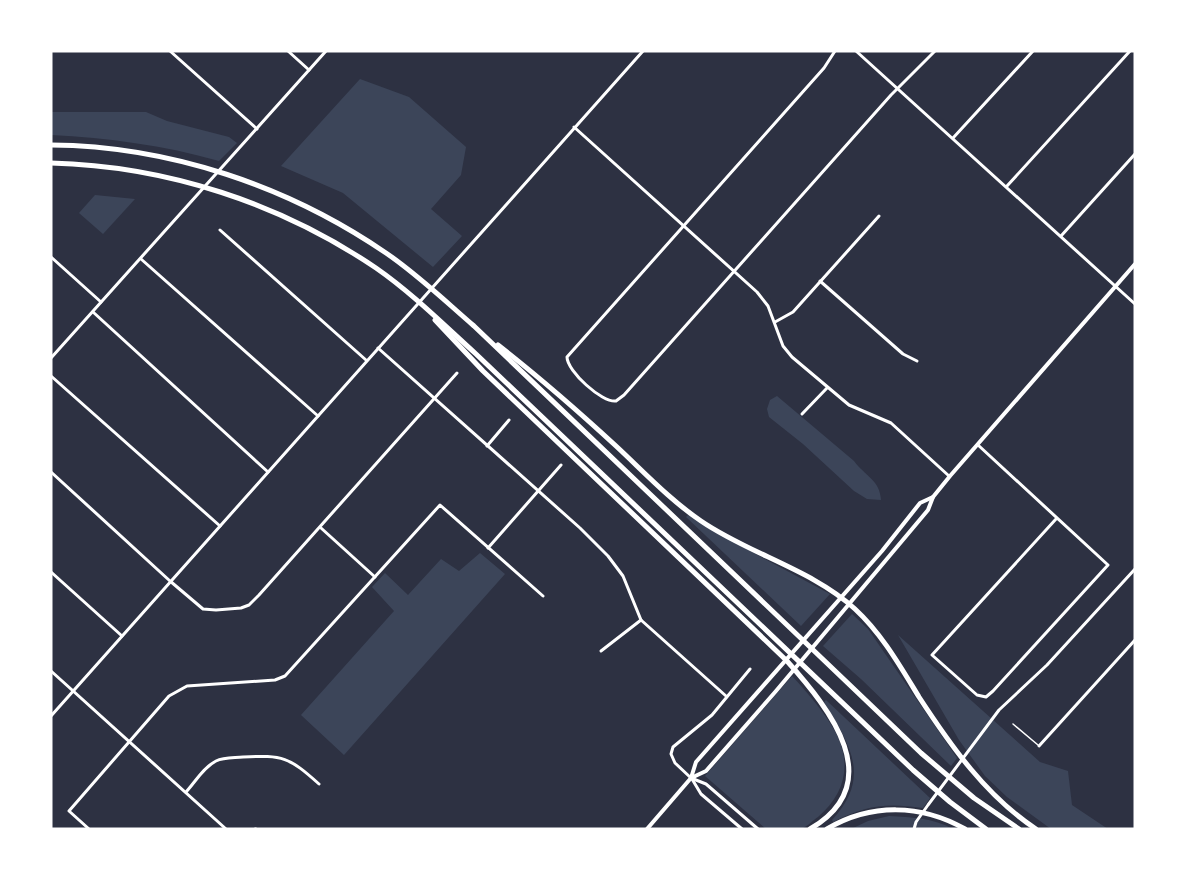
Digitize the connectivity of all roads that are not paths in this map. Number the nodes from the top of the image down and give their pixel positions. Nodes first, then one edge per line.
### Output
1 (170, 51) edge
2 (288, 51) edge
3 (326, 51) edge
4 (643, 51) edge
5 (835, 51) edge
6 (856, 51) edge
7 (935, 51) edge
8 (1033, 51) edge
9 (1130, 51) edge
10 (309, 70) junction
11 (899, 90) junction
12 (573, 128) junction
13 (256, 129) junction
14 (953, 138) junction
15 (51, 145) edge
16 (1135, 154) edge
17 (51, 164) edge
18 (1006, 186) junction
19 (879, 216) dead end
20 (683, 227) junction
21 (219, 230) dead end
22 (1061, 236) junction
23 (51, 257) edge
24 (141, 259) junction
25 (1135, 264) edge
26 (734, 272) junction
27 (820, 281) junction
28 (1115, 286) junction
29 (413, 297) junction
30 (101, 302) junction
31 (1135, 304) edge
32 (93, 312) junction
33 (775, 322) junction
34 (474, 326) junction
35 (378, 348) junction
36 (51, 358) edge
37 (366, 361) junction
38 (917, 361) dead end
39 (457, 374) dead end
40 (51, 376) edge
41 (827, 388) junction
42 (434, 399) junction
43 (802, 414) dead end
44 (318, 416) junction
45 (509, 420) dead end
46 (487, 446) junction
47 (978, 446) junction
48 (561, 465) dead end
49 (51, 472) edge
50 (268, 472) junction
51 (950, 476) junction
52 (538, 491) junction
53 (933, 497) junction
54 (1056, 519) junction
55 (220, 526) junction
56 (321, 528) junction
57 (488, 549) junction
58 (1135, 569) edge
59 (51, 572) edge
60 (376, 577) junction
61 (171, 581) junction
62 (543, 596) dead end
63 (841, 598) junction
64 (849, 604) junction
65 (641, 620) junction
66 (122, 636) junction
67 (1135, 640) edge
68 (601, 651) dead end
69 (750, 669) dead end
70 (51, 671) edge
71 (74, 691) junction
72 (726, 696) junction
73 (51, 716) edge
74 (1013, 724) dead end
75 (129, 742) junction
76 (1039, 746) joint
77 (691, 778) junction
78 (320, 784) dead end
79 (186, 792) junction
80 (89, 829) edge
81 (226, 829) edge
82 (647, 829) edge
83 (742, 829) edge
84 (758, 829) edge
85 (810, 829) edge
86 (827, 829) edge
87 (914, 829) edge
88 (965, 829) edge
89 (986, 829) edge
90 (1019, 829) edge
91 (1036, 829) edge

1 - 13 street
2 - 10 street
3 - 10 street
4 - 12 street
5 - 20 street
6 - 11 street
7 - 11 street
8 - 14 street
9 - 18 street
10 - 13 street
11 - 14 street
11 - 26 street
12 - 20 street
12 - 35 street
13 - 24 street
14 - 18 street
15 - 34 highway
16 - 22 street
17 - 29 highway
18 - 22 street
19 - 27 street
20 - 26 street
20 - 26 street
21 - 37 street
22 - 28 street
23 - 30 street
24 - 30 street
24 - 44 street
25 - 28 main road
26 - 33 street
27 - 33 street
27 - 38 street
28 - 31 street
28 - 47 main road
29 - 85 highway
29 - 89 highway
30 - 32 street
32 - 36 street
32 - 50 street
33 - 41 street
34 - 63 highway
34 - 90 highway
35 - 37 street
35 - 42 street
37 - 44 street
39 - 42 street
40 - 55 street
41 - 43 street
41 - 51 street
42 - 46 street
42 - 56 street
44 - 50 street
45 - 46 street
46 - 52 street
47 - 51 main road
47 - 54 street
48 - 52 street
49 - 61 street
50 - 55 street
51 - 53 main road
52 - 57 street
52 - 65 street
53 - 63 main road
53 - 64 main road
54 - 54 street
55 - 61 street
56 - 60 street
56 - 61 street
57 - 60 street
57 - 62 street
58 - 87 street
59 - 66 street
60 - 75 street
61 - 66 street
63 - 64 highway
63 - 77 main road
64 - 77 main road
64 - 91 highway
65 - 68 street
65 - 72 street
66 - 71 street
67 - 76 street
69 - 72 street
70 - 71 street
71 - 73 street
71 - 75 street
72 - 77 street
74 - 76 lane
75 - 79 street
75 - 80 street
77 - 82 main road
77 - 83 street
77 - 84 street
78 - 79 street
79 - 81 street
86 - 88 highway

